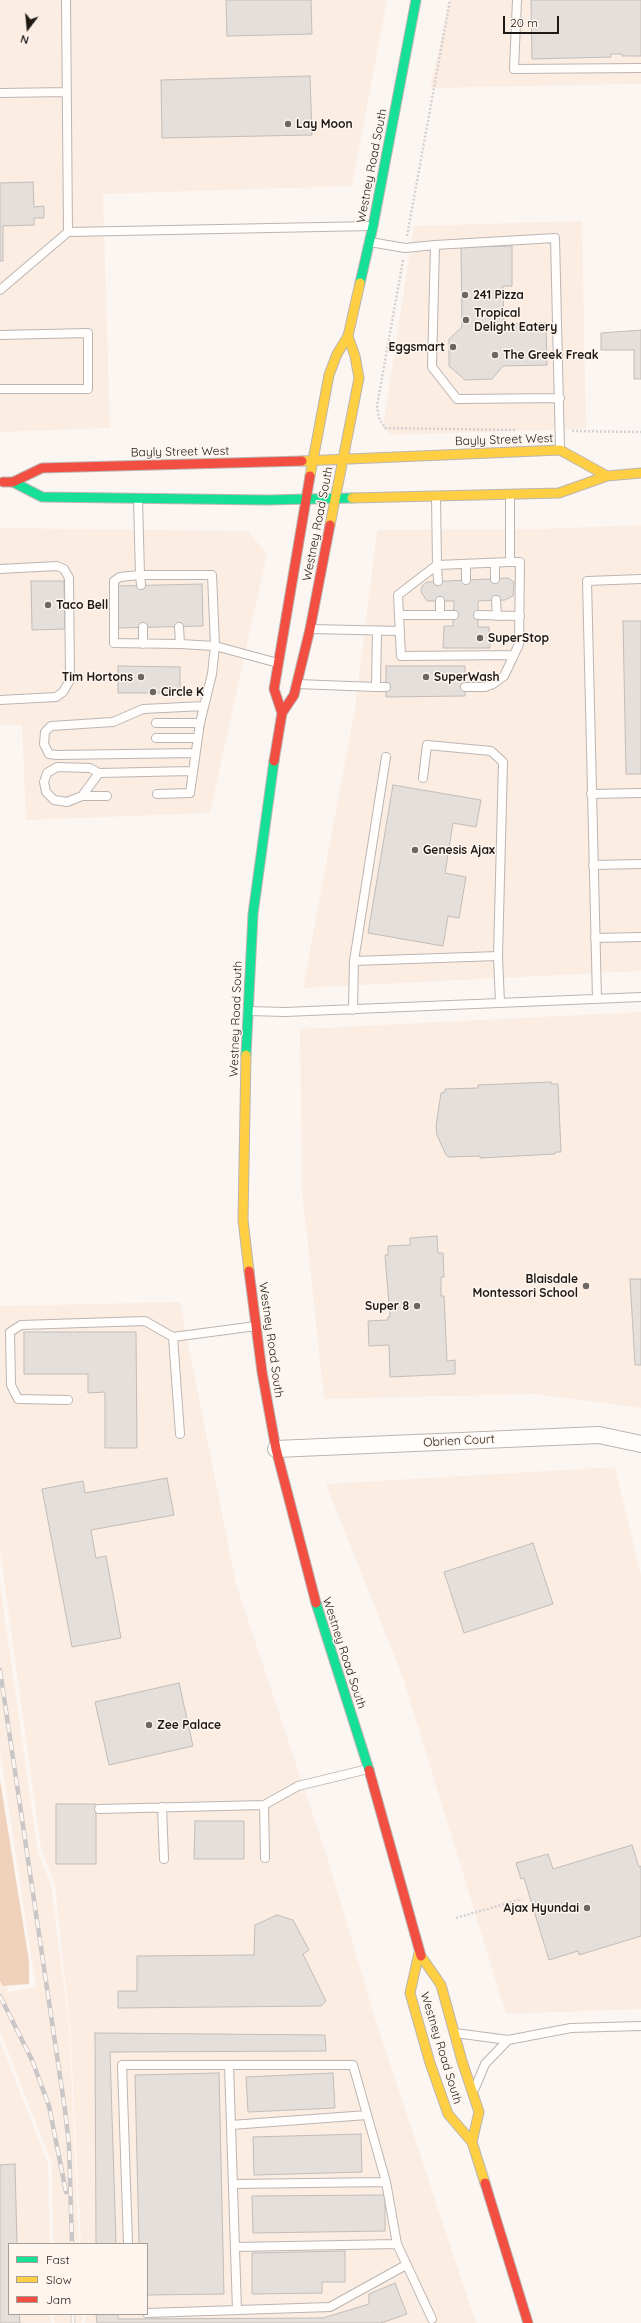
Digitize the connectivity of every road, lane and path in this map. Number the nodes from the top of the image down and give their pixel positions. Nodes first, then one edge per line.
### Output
1 (66, 0) edge
2 (416, 0) edge
3 (450, 0) edge
4 (517, 0) edge
5 (641, 68) edge
6 (0, 92) edge
7 (67, 92) junction
8 (373, 226) junction
9 (68, 232) junction
10 (369, 242) junction
11 (435, 244) junction
12 (405, 248) junction
13 (0, 290) edge
14 (0, 335) edge
15 (348, 336) junction
16 (0, 389) edge
17 (560, 398) junction
18 (385, 428) dead end
19 (560, 450) junction
20 (343, 459) junction
21 (313, 461) junction
22 (641, 474) edge
23 (607, 476) junction
24 (0, 482) edge
25 (13, 482) junction
26 (510, 493) junction
27 (436, 494) junction
28 (336, 497) junction
29 (138, 498) junction
30 (305, 498) junction
31 (510, 562) junction
32 (495, 563) junction
33 (466, 564) junction
34 (437, 565) junction
35 (0, 568) edge
36 (140, 575) junction
37 (178, 575) junction
38 (495, 579) dead end
39 (641, 579) edge
40 (466, 580) dead end
41 (438, 581) dead end
42 (178, 584) dead end
43 (141, 585) dead end
44 (496, 600) dead end
45 (440, 601) dead end
46 (399, 615) junction
47 (478, 615) dead end
48 (440, 616) junction
49 (454, 616) dead end
50 (497, 616) junction
51 (520, 616) junction
52 (143, 627) dead end
53 (179, 627) dead end
54 (310, 629) junction
55 (377, 630) junction
56 (400, 631) junction
57 (143, 644) junction
58 (180, 644) junction
59 (215, 646) junction
60 (514, 655) junction
61 (279, 664) junction
62 (297, 684) junction
63 (376, 687) junction
64 (386, 687) dead end
65 (465, 687) dead end
66 (0, 700) edge
67 (204, 706) junction
68 (282, 713) junction
69 (156, 723) dead end
70 (200, 723) junction
71 (156, 738) dead end
72 (198, 738) junction
73 (195, 753) junction
74 (386, 757) dead end
75 (192, 771) junction
76 (99, 773) junction
77 (423, 778) dead end
78 (641, 793) edge
79 (157, 794) dead end
80 (592, 794) junction
81 (82, 796) junction
82 (107, 796) dead end
83 (641, 864) edge
84 (593, 865) junction
85 (641, 937) edge
86 (595, 938) junction
87 (498, 956) junction
88 (354, 961) junction
89 (641, 997) edge
90 (597, 999) junction
91 (500, 1003) junction
92 (354, 1010) junction
93 (247, 1011) junction
94 (256, 1326) junction
95 (173, 1337) junction
96 (68, 1400) dead end
97 (180, 1434) dead end
98 (641, 1444) edge
99 (276, 1449) junction
100 (369, 1769) junction
101 (264, 1805) junction
102 (162, 1807) junction
103 (99, 1809) dead end
104 (265, 1858) dead end
105 (164, 1859) dead end
106 (522, 1900) dead end
107 (456, 1918) dead end
108 (419, 1953) junction
109 (641, 2026) edge
110 (453, 2032) junction
111 (508, 2040) junction
112 (229, 2064) junction
113 (472, 2095) junction
114 (367, 2115) junction
115 (231, 2125) junction
116 (472, 2142) junction
117 (386, 2182) junction
118 (233, 2184) junction
119 (128, 2243) edge
120 (397, 2244) junction
121 (235, 2247) junction
122 (406, 2265) junction
123 (237, 2310) junction
124 (148, 2313) edge
125 (432, 2319) dead end
126 (528, 2323) edge

1 - 7 lane
2 - 8 main road, Westney Road South
3 - 12 path
4 - 5 lane
6 - 7 lane
7 - 9 lane
8 - 9 lane
8 - 10 main road, Westney Road South
9 - 13 lane
10 - 12 lane
10 - 15 main road, Westney Road South
11 - 12 lane
11 - 17 lane
11 - 17 lane
12 - 18 path
14 - 16 lane
15 - 20 main road, Westney Road South
15 - 21 main road, Westney Road South
17 - 19 lane
19 - 20 main road, Bayly Street West
19 - 23 main road, Bayly Street West
20 - 21 main road, Bayly Street West
20 - 28 main road, Westney Road South
21 - 25 main road, Bayly Street West
21 - 30 main road, Westney Road South
22 - 23 main road
23 - 26 main road, Bayly Street West
24 - 25 main road, Bayly Street West
25 - 29 main road, Bayly Street West
26 - 27 main road, Bayly Street West
26 - 31 lane
27 - 28 main road, Bayly Street West
27 - 34 lane
28 - 30 main road, Bayly Street West
28 - 54 main road, Westney Road South
29 - 30 main road, Bayly Street West
29 - 36 lane
30 - 61 main road, Westney Road South
31 - 32 lane
31 - 51 lane
32 - 33 lane
32 - 38 lane
33 - 34 lane
33 - 40 lane
34 - 41 lane
34 - 46 lane
35 - 66 lane
36 - 37 lane
36 - 43 lane
36 - 57 lane
37 - 42 lane
37 - 59 lane
39 - 80 lane
44 - 50 lane
45 - 48 lane
46 - 48 lane
46 - 56 lane
47 - 50 lane
48 - 49 lane
50 - 51 lane
51 - 60 lane
52 - 57 lane
53 - 58 lane
54 - 55 lane
54 - 62 main road, Westney Road South
55 - 56 lane
55 - 63 lane
56 - 60 lane
57 - 58 lane
58 - 59 lane
59 - 61 lane
59 - 67 lane
60 - 65 lane
61 - 68 main road, Westney Road South
62 - 63 lane
62 - 68 main road, Westney Road South
63 - 64 lane
67 - 70 lane
67 - 73 lane
68 - 93 main road, Westney Road South
69 - 70 lane
70 - 72 lane
71 - 72 lane
72 - 73 lane
73 - 75 lane
74 - 88 lane
75 - 76 lane
75 - 79 lane
76 - 81 lane
76 - 81 lane
77 - 87 lane
78 - 80 lane
80 - 84 lane
81 - 82 lane
83 - 84 lane
84 - 86 lane
85 - 86 lane
86 - 90 lane
87 - 88 lane
87 - 91 lane
88 - 92 lane
89 - 90 lane
90 - 91 lane
91 - 92 lane
92 - 93 lane
93 - 94 main road, Westney Road South
94 - 95 lane
94 - 99 main road, Westney Road South
95 - 96 lane
95 - 97 lane
98 - 99 street, Obrien Court
99 - 100 main road, Westney Road South
100 - 101 lane
100 - 108 main road, Westney Road South
101 - 102 lane
101 - 104 lane
102 - 103 lane
102 - 105 lane
106 - 107 path
108 - 110 main road, Westney Road South
108 - 116 main road, Westney Road South
109 - 111 lane
110 - 111 lane
110 - 113 main road, Westney Road South
111 - 113 lane
112 - 114 lane
112 - 115 lane
112 - 119 lane
113 - 116 main road, Westney Road South
114 - 115 lane
114 - 117 lane
115 - 118 lane
116 - 126 main road, Westney Road South
117 - 118 lane
117 - 120 lane
118 - 121 lane
120 - 121 lane
120 - 122 lane
121 - 123 lane
122 - 123 lane
122 - 125 lane
123 - 124 lane

